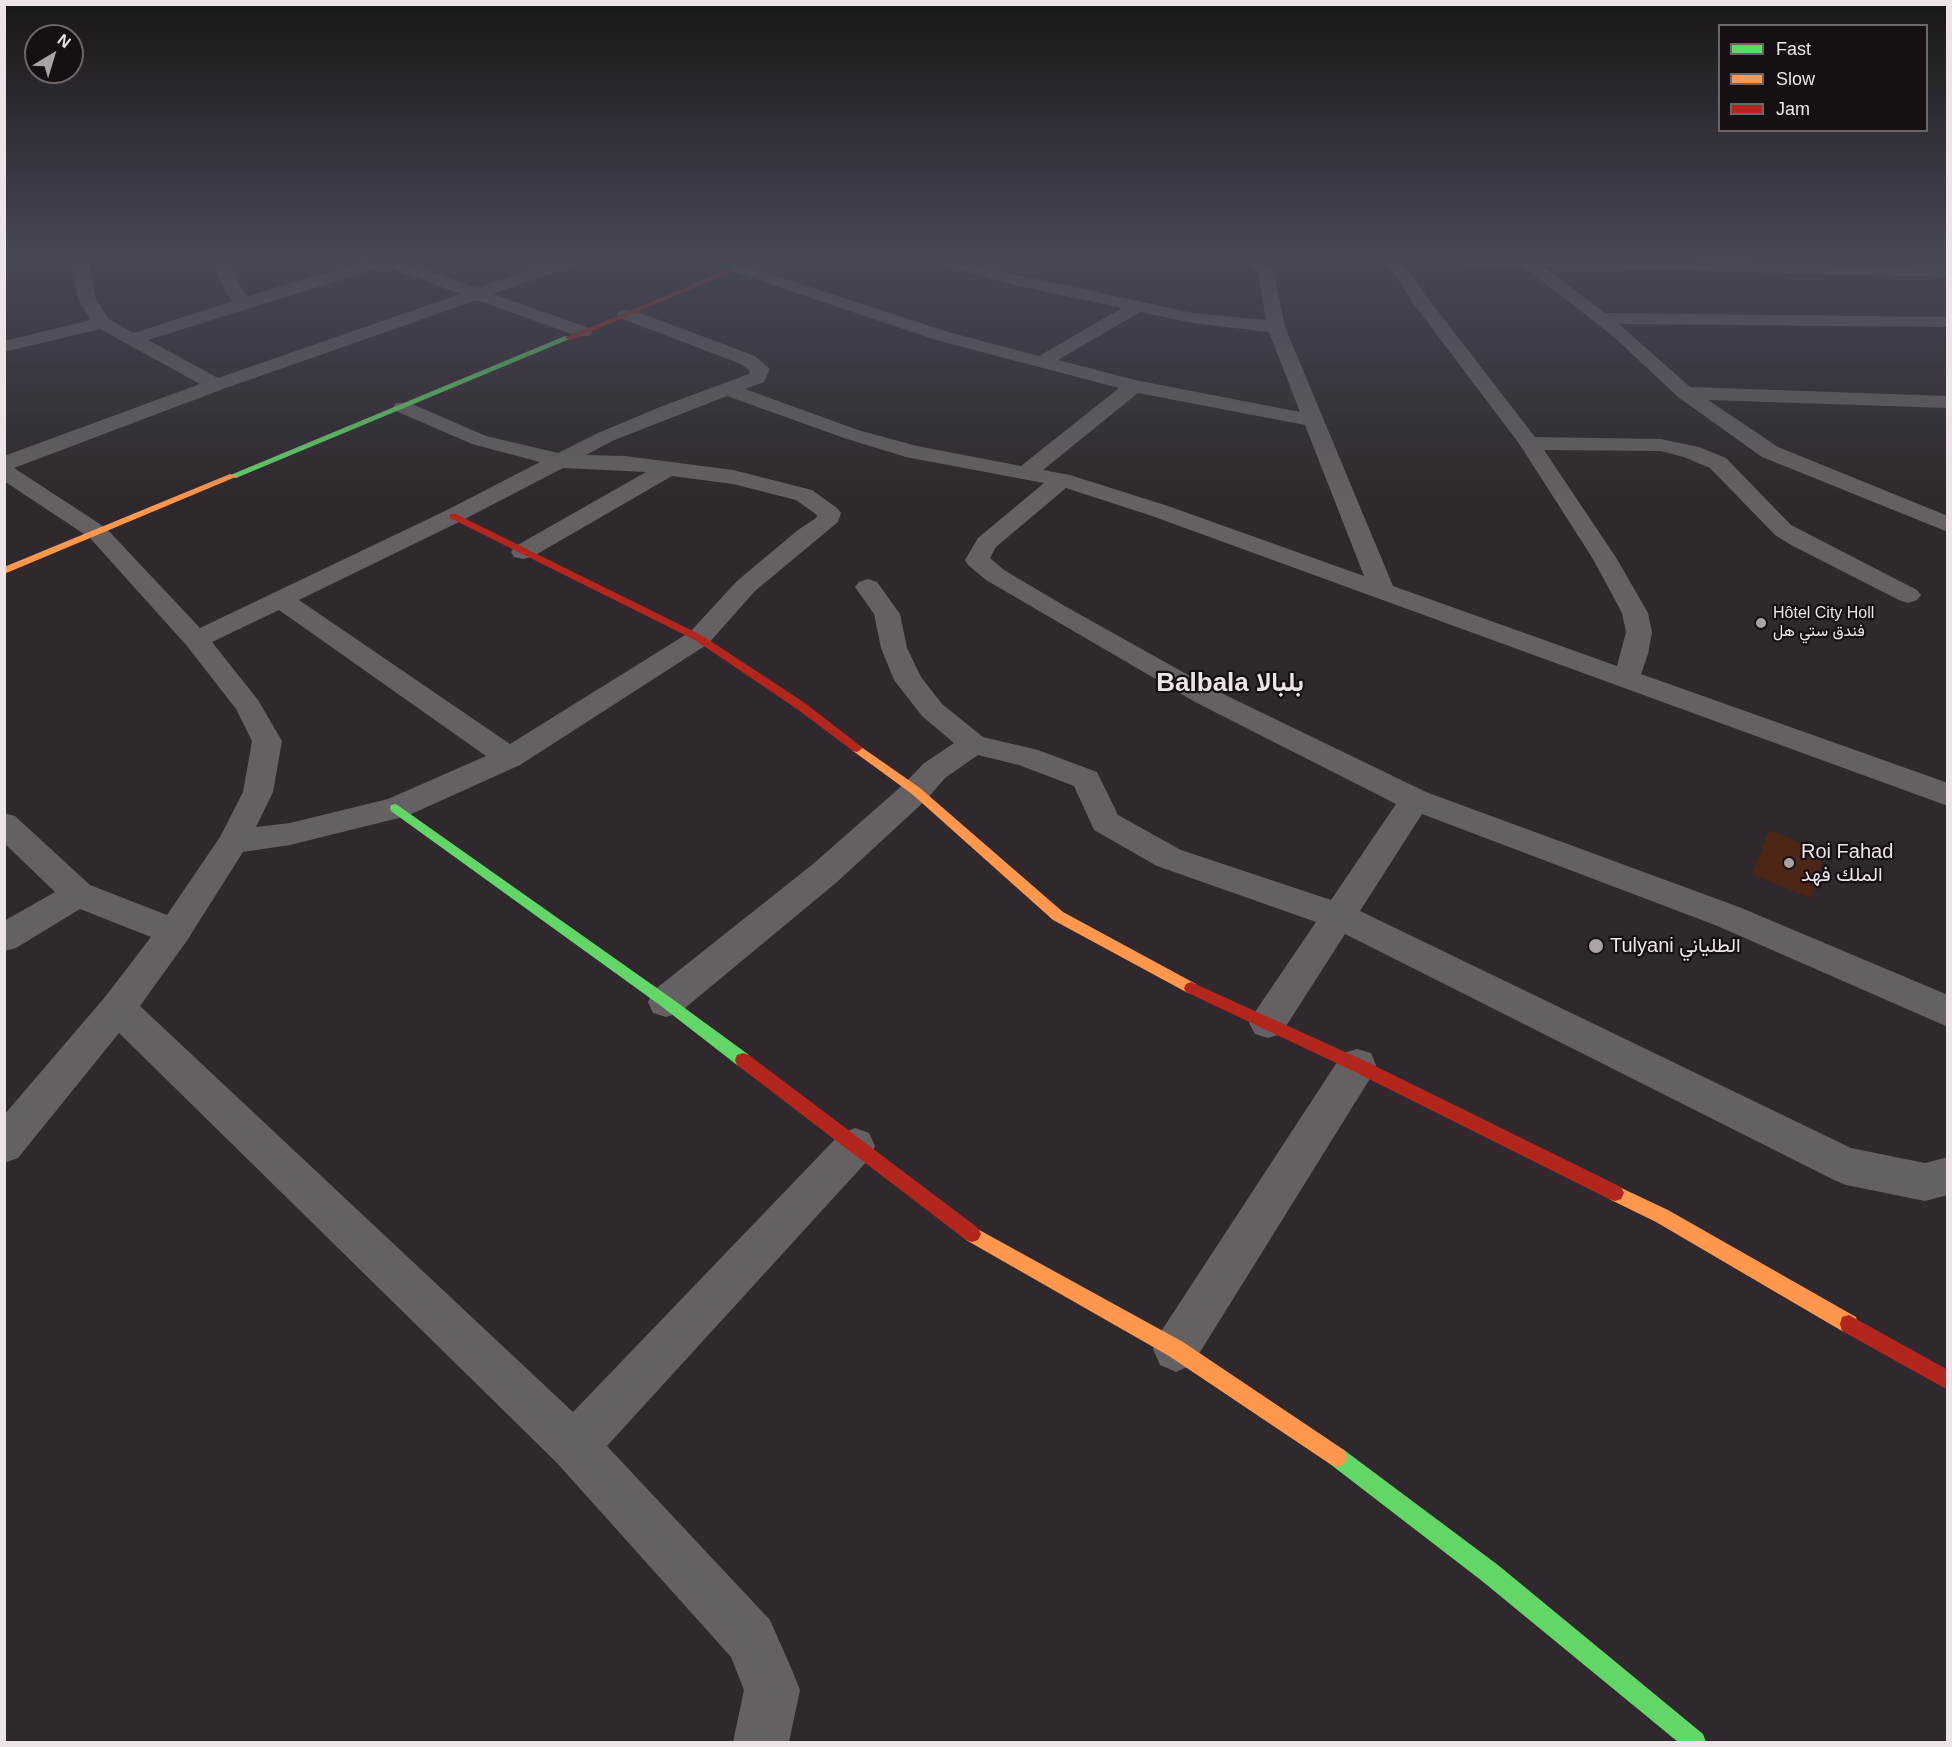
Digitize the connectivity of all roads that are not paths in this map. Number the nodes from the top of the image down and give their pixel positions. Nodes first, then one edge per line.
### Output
1 (30, 341) edge
2 (137, 341) edge
3 (342, 341) edge
4 (562, 341) edge
5 (696, 341) edge
6 (959, 341) edge
7 (1079, 341) edge
8 (1281, 341) edge
9 (1451, 341) edge
10 (1628, 341) edge
11 (4, 347) edge
12 (1042, 362) junction
13 (216, 385) junction
14 (1134, 386) junction
15 (728, 389) junction
16 (1686, 393) junction
17 (1947, 402) edge
18 (403, 406) junction
19 (1314, 421) junction
20 (1529, 443) junction
21 (563, 461) junction
22 (4, 464) edge
23 (668, 469) junction
24 (4, 471) edge
25 (1025, 473) junction
26 (1062, 480) junction
27 (453, 516) junction
28 (1947, 525) edge
29 (98, 533) junction
30 (523, 552) junction
31 (4, 571) edge
32 (868, 587) dead end
33 (1383, 593) junction
34 (1908, 595) dead end
35 (280, 599) junction
36 (699, 638) junction
37 (196, 640) junction
38 (1625, 679) junction
39 (973, 744) junction
40 (509, 758) junction
41 (916, 791) junction
42 (1947, 795) edge
43 (1415, 800) junction
44 (396, 808) junction
45 (4, 824) edge
46 (233, 842) junction
47 (78, 894) junction
48 (1339, 916) junction
49 (174, 932) junction
50 (4, 938) edge
51 (666, 1002) junction
52 (118, 1008) junction
53 (1947, 1012) edge
54 (1268, 1023) junction
55 (1357, 1065) junction
56 (4, 1145) edge
57 (855, 1146) junction
58 (1947, 1176) edge
59 (1176, 1349) junction
60 (1947, 1381) edge
61 (574, 1446) junction
62 (761, 1743) edge
63 (1695, 1743) edge

1 - 11 street
2 - 13 street
3 - 13 street
4 - 18 street
5 - 15 street
6 - 12 street
7 - 12 street
8 - 19 street
9 - 20 street
10 - 16 street
12 - 14 street
13 - 22 street
14 - 19 street
14 - 25 street
15 - 21 street
15 - 25 street
16 - 17 street
16 - 28 street
18 - 21 street
18 - 29 street
19 - 33 street
20 - 34 street
20 - 38 street
21 - 23 street
21 - 27 street
23 - 30 street
23 - 36 street
24 - 29 street
25 - 26 street
26 - 33 street
26 - 43 street
27 - 30 street
27 - 35 street
29 - 31 street
29 - 37 street
30 - 36 street
32 - 39 street
33 - 38 street
35 - 37 street
35 - 40 street
36 - 40 street
36 - 41 street
37 - 46 street
38 - 42 street
39 - 41 street
39 - 48 street
40 - 44 street
41 - 51 street
41 - 54 street
43 - 48 street
43 - 53 street
44 - 46 street
44 - 51 street
45 - 47 street
46 - 49 street
47 - 49 street
47 - 50 street
48 - 54 street
48 - 58 street
49 - 52 street
51 - 57 street
52 - 56 street
52 - 61 street
54 - 55 street
55 - 59 street
55 - 60 street
57 - 59 street
57 - 61 street
59 - 63 street
61 - 62 street

